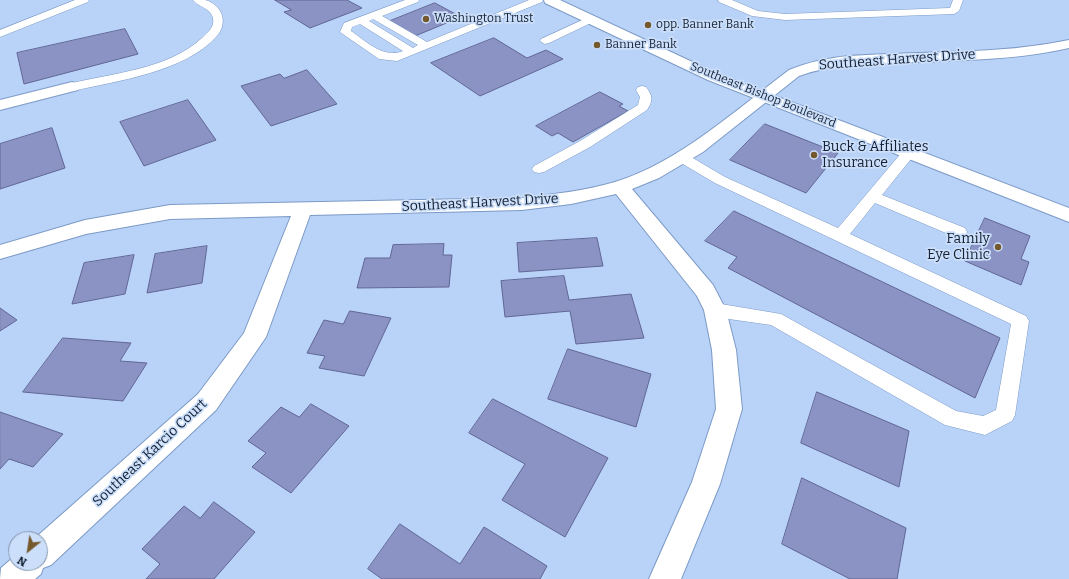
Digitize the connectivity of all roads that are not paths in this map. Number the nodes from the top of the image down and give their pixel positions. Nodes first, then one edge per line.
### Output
1 (84, 0) edge
2 (198, 0) edge
3 (414, 0) edge
4 (538, 0) edge
5 (550, 0) edge
6 (723, 0) edge
7 (958, 0) edge
8 (368, 17) junction
9 (591, 19) junction
10 (0, 34) edge
11 (545, 41) dead end
12 (1069, 44) edge
13 (420, 49) junction
14 (1050, 49) junction
15 (1067, 59) dead end
16 (72, 87) joint
17 (642, 90) dead end
18 (763, 97) junction
19 (0, 105) edge
20 (908, 154) junction
21 (681, 157) junction
22 (538, 169) dead end
23 (620, 187) junction
24 (873, 197) junction
25 (303, 209) junction
26 (1069, 215) edge
27 (959, 232) dead end
28 (840, 236) junction
29 (0, 252) edge
30 (716, 310) junction
31 (48, 547) edge
32 (21, 571) edge
33 (12, 579) edge
34 (665, 579) edge

1 - 10 lane
2 - 16 lane
3 - 8 lane
4 - 13 lane
5 - 9 street, Southeast Bishop Boulevard
6 - 7 lane
8 - 13 lane
8 - 13 lane
8 - 13 lane
9 - 11 lane
9 - 18 street, Southeast Bishop Boulevard
12 - 14 street, Southeast Harvest Drive
14 - 15 street
14 - 18 street, Southeast Harvest Drive
16 - 19 street
17 - 22 lane
18 - 20 street, Southeast Bishop Boulevard
18 - 21 street, Southeast Harvest Drive
20 - 24 lane
20 - 26 street, Southeast Bishop Boulevard
21 - 23 street, Southeast Harvest Drive
21 - 28 lane
23 - 25 street, Southeast Harvest Drive
23 - 30 street
24 - 27 lane
24 - 28 lane
25 - 29 street, Southeast Harvest Drive
25 - 31 street, Southeast Karcio Court
28 - 30 lane
30 - 34 street
32 - 33 street

